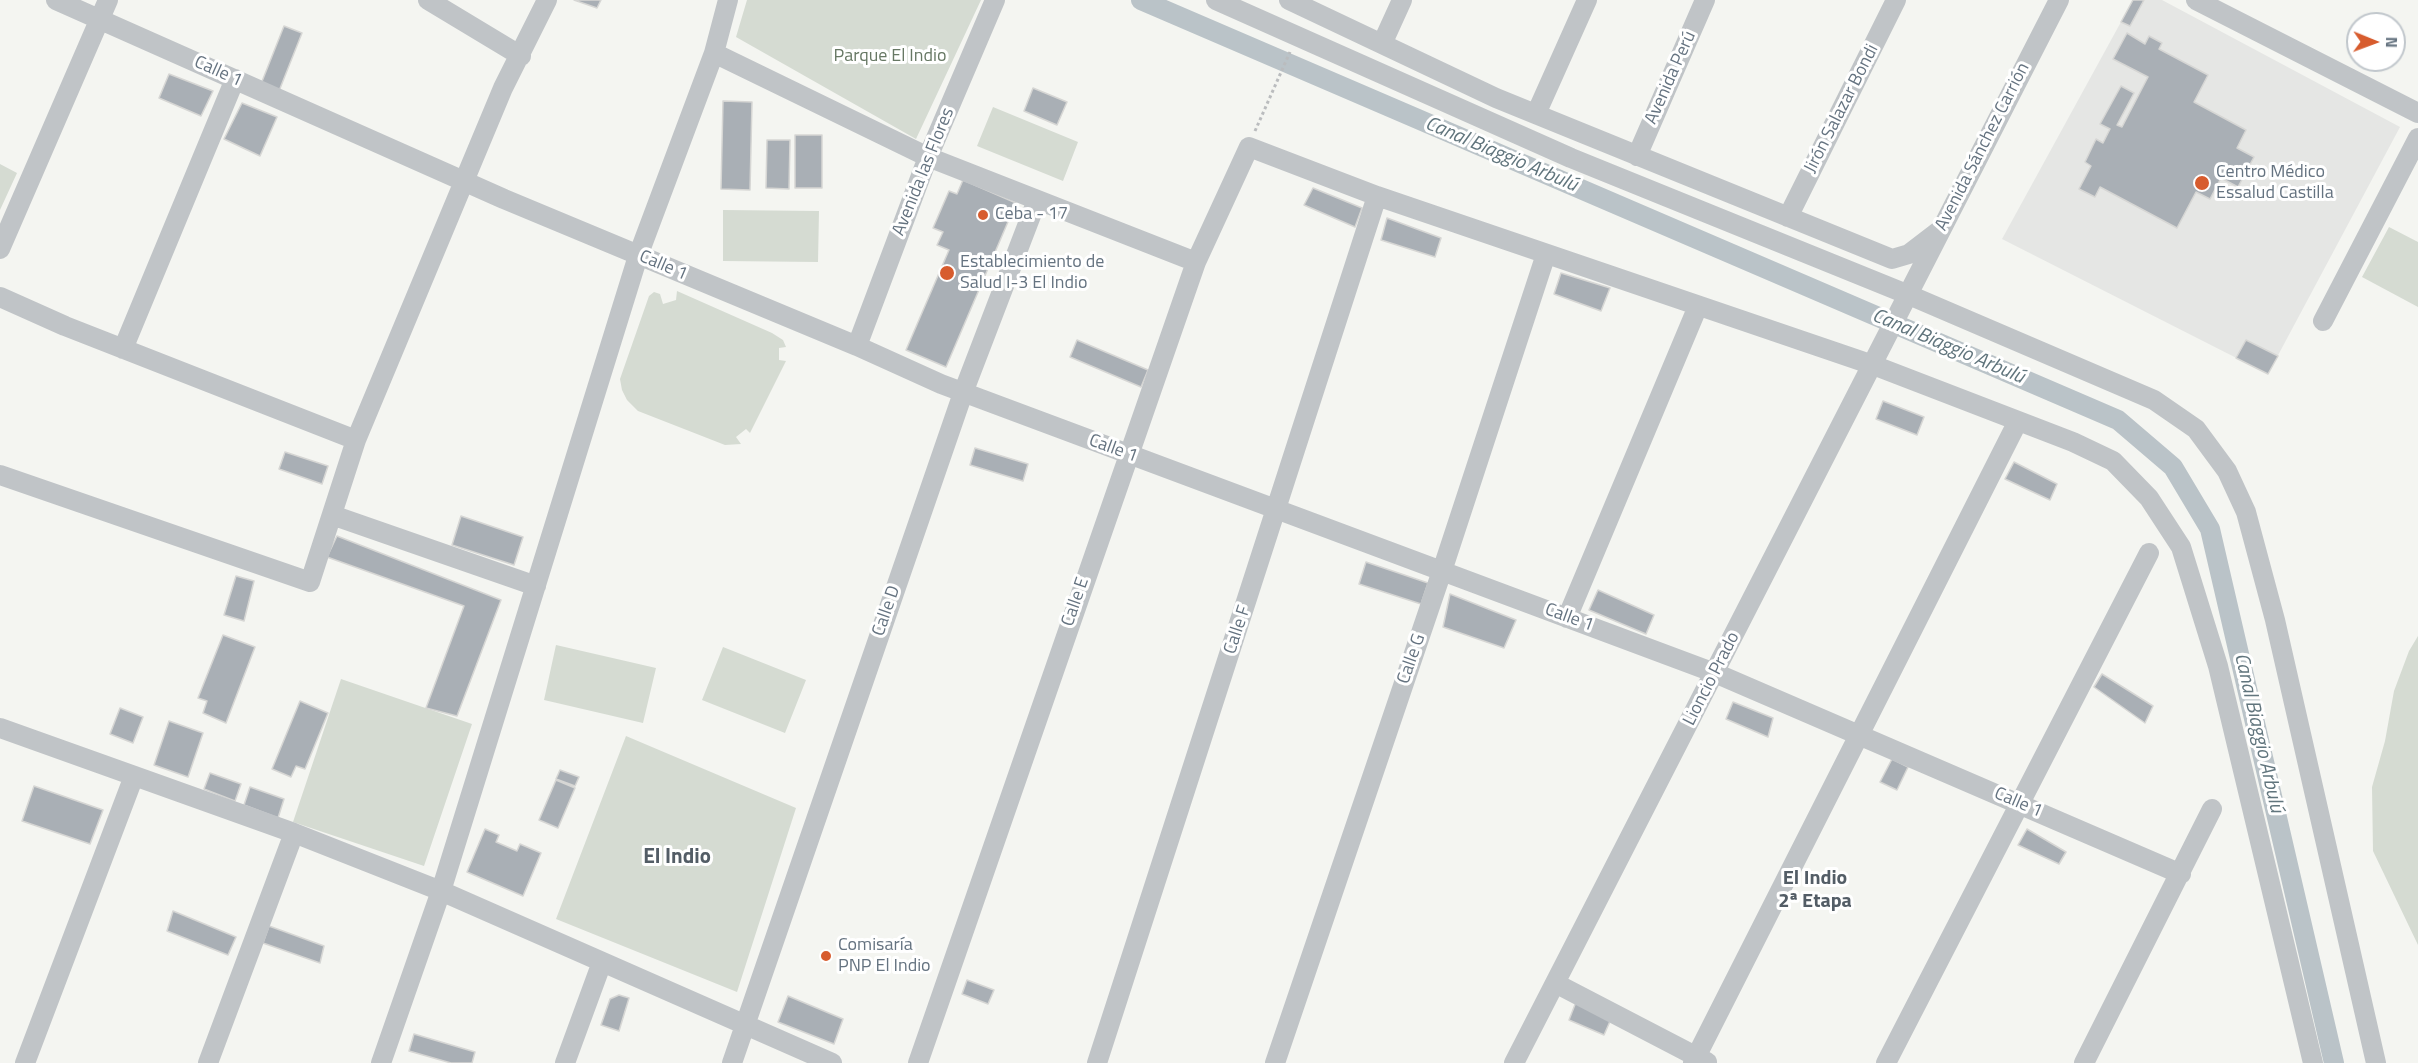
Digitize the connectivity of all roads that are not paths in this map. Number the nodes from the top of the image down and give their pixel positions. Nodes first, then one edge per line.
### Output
1 (56, 0) edge
2 (108, 0) edge
3 (428, 0) edge
4 (547, 0) edge
5 (728, 0) edge
6 (995, 0) edge
7 (1216, 0) edge
8 (1289, 0) edge
9 (1402, 0) edge
10 (1587, 0) edge
11 (1705, 0) edge
12 (1896, 0) edge
13 (2059, 0) edge
14 (2196, 0) edge
15 (1311, 4) edge
16 (100, 20) junction
17 (1382, 44) junction
18 (714, 53) junction
19 (521, 56) junction
20 (235, 79) junction
21 (1536, 114) junction
22 (2418, 114) edge
23 (2418, 138) edge
24 (1637, 156) junction
25 (928, 157) junction
26 (464, 181) junction
27 (1377, 196) junction
28 (1037, 200) junction
29 (1788, 217) junction
30 (1942, 229) junction
31 (0, 249) edge
32 (1546, 254) junction
33 (638, 256) junction
34 (1196, 262) junction
35 (1909, 295) junction
36 (0, 297) edge
37 (1698, 306) junction
38 (2323, 321) dead end
39 (856, 346) junction
40 (123, 349) junction
41 (1875, 359) junction
42 (963, 393) junction
43 (2018, 421) junction
44 (356, 440) junction
45 (1128, 454) junction
46 (0, 475) edge
47 (1276, 510) junction
48 (332, 516) junction
49 (2149, 553) dead end
50 (1442, 571) junction
51 (536, 586) junction
52 (1567, 618) junction
53 (1715, 673) junction
54 (0, 728) edge
55 (1858, 734) junction
56 (134, 776) junction
57 (2019, 804) junction
58 (2212, 809) dead end
59 (294, 833) junction
60 (2181, 874) junction
61 (441, 891) junction
62 (602, 962) junction
63 (1555, 983) junction
64 (744, 1025) junction
65 (1699, 1061) edge
66 (25, 1063) edge
67 (208, 1063) edge
68 (381, 1063) edge
69 (565, 1063) edge
70 (732, 1063) edge
71 (832, 1063) edge
72 (918, 1063) edge
73 (1097, 1063) edge
74 (1275, 1063) edge
75 (1514, 1063) edge
76 (1886, 1063) edge
77 (2084, 1063) edge
78 (2313, 1063) edge
79 (2376, 1063) edge

1 - 16 street, Calle 1
2 - 16 street
3 - 19 street
4 - 19 street
5 - 18 street
6 - 25 street, Avenida las Flores
7 - 35 street
8 - 15 street
9 - 17 street
10 - 21 street
11 - 24 street, Avenida Perú
12 - 29 street, Jirón Salazar Bondi
13 - 30 street, Avenida Sánchez Carrión
14 - 22 street
15 - 17 street
16 - 20 street, Calle 1
16 - 31 street
17 - 21 street
18 - 25 street
18 - 33 street
19 - 26 street
20 - 26 street, Calle 1
20 - 40 street
21 - 24 street
23 - 38 street
24 - 29 street
25 - 28 street
25 - 39 street, Avenida las Flores
26 - 33 street, Calle 1
26 - 44 street
27 - 32 street
27 - 34 street, Calle E
27 - 47 street, Calle F
28 - 34 street
28 - 42 street, Calle D
29 - 30 street
30 - 35 street, Avenida Sánchez Carrión
32 - 37 street
32 - 50 street, Calle G
33 - 39 street, Calle 1
33 - 51 street
34 - 45 street, Calle E
35 - 41 street, Lioncio Prado
35 - 79 street
36 - 40 street
37 - 41 street
37 - 52 street
39 - 42 street, Calle 1
40 - 44 street
41 - 43 street
41 - 53 street, Lioncio Prado
42 - 45 street, Calle 1
42 - 64 street, Calle D
43 - 55 street
43 - 78 street
44 - 48 street
45 - 47 street, Calle 1
45 - 72 street, Calle E
46 - 48 street
47 - 50 street, Calle 1
47 - 73 street, Calle F
48 - 51 street
49 - 57 street
50 - 52 street, Calle 1
50 - 74 street, Calle G
51 - 61 street
52 - 53 street, Calle 1
53 - 55 street, Calle 1
53 - 63 street, Lioncio Prado
54 - 56 street
55 - 57 street, Calle 1
55 - 65 street
56 - 59 street
56 - 66 street
57 - 60 street, Calle 1
57 - 76 street
58 - 60 street
59 - 61 street
59 - 67 street
60 - 77 street
61 - 62 street
61 - 68 street
62 - 64 street
62 - 69 street
63 - 65 street
63 - 75 street, Lioncio Prado
64 - 70 street, Calle D
64 - 71 street

